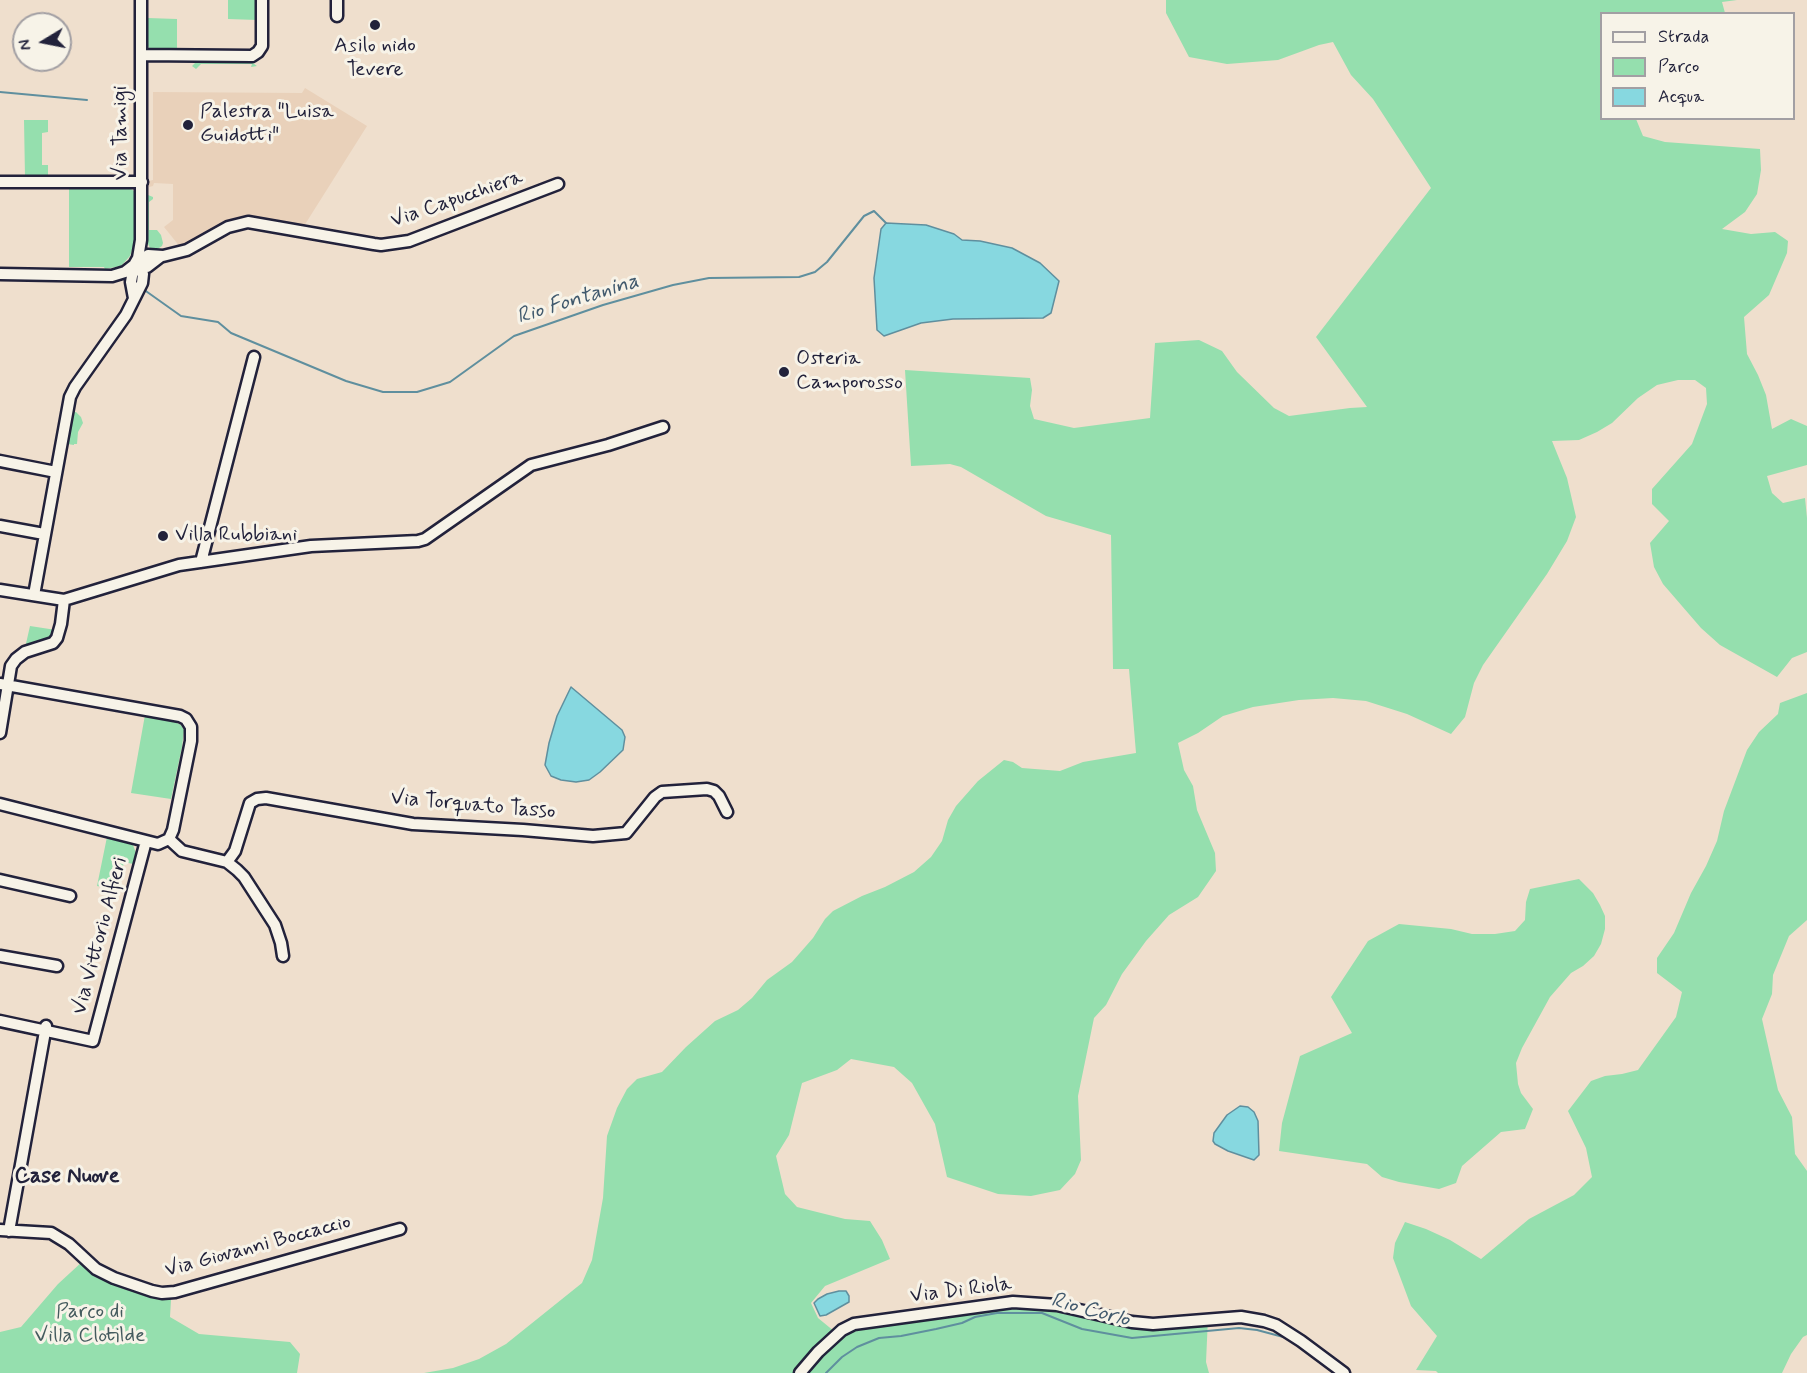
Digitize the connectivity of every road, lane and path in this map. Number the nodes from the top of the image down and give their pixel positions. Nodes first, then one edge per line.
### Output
1 (141, 0) edge
2 (262, 0) edge
3 (337, 0) edge
4 (337, 16) dead end
5 (141, 55) junction
6 (0, 182) edge
7 (141, 182) junction
8 (558, 184) dead end
9 (134, 265) junction
10 (0, 274) edge
11 (119, 274) junction
12 (136, 293) junction
13 (254, 357) dead end
14 (663, 427) dead end
15 (0, 461) edge
16 (56, 471) junction
17 (0, 526) edge
18 (44, 534) junction
19 (201, 562) junction
20 (0, 590) edge
21 (34, 596) junction
22 (64, 600) junction
23 (4, 685) edge
24 (0, 733) edge
25 (0, 804) edge
26 (727, 812) dead end
27 (169, 839) junction
28 (146, 841) junction
29 (228, 862) junction
30 (0, 880) edge
31 (70, 896) dead end
32 (0, 956) edge
33 (283, 956) dead end
34 (57, 966) dead end
35 (0, 1022) edge
36 (46, 1028) junction
37 (400, 1228) dead end
38 (5, 1230) edge
39 (800, 1373) edge
40 (1344, 1373) edge

1 - 5 street, Via Tamigi
2 - 5 street
3 - 4 street
5 - 7 street, Via Tamigi
6 - 7 street
7 - 9 street, Via Tamigi
8 - 9 street, Via Capucchiera
9 - 11 street, Via Capucchiera
9 - 12 street, Via Tamigi
10 - 11 street, Via Capucchiera
11 - 12 street
12 - 16 street
13 - 19 street
14 - 19 street
15 - 16 street
16 - 18 street
17 - 18 street
18 - 21 street
19 - 22 street
20 - 21 street
21 - 22 street
22 - 23 street
23 - 24 street
23 - 27 street
25 - 28 street
26 - 29 street, Via Torquato Tasso
27 - 28 street
27 - 29 street
28 - 36 street, Via Vittorio Alfieri
29 - 33 street
30 - 31 street
32 - 34 street
35 - 36 street
36 - 38 street
37 - 38 street, Via Giovanni Boccaccio
39 - 40 street, Via Di Riola

